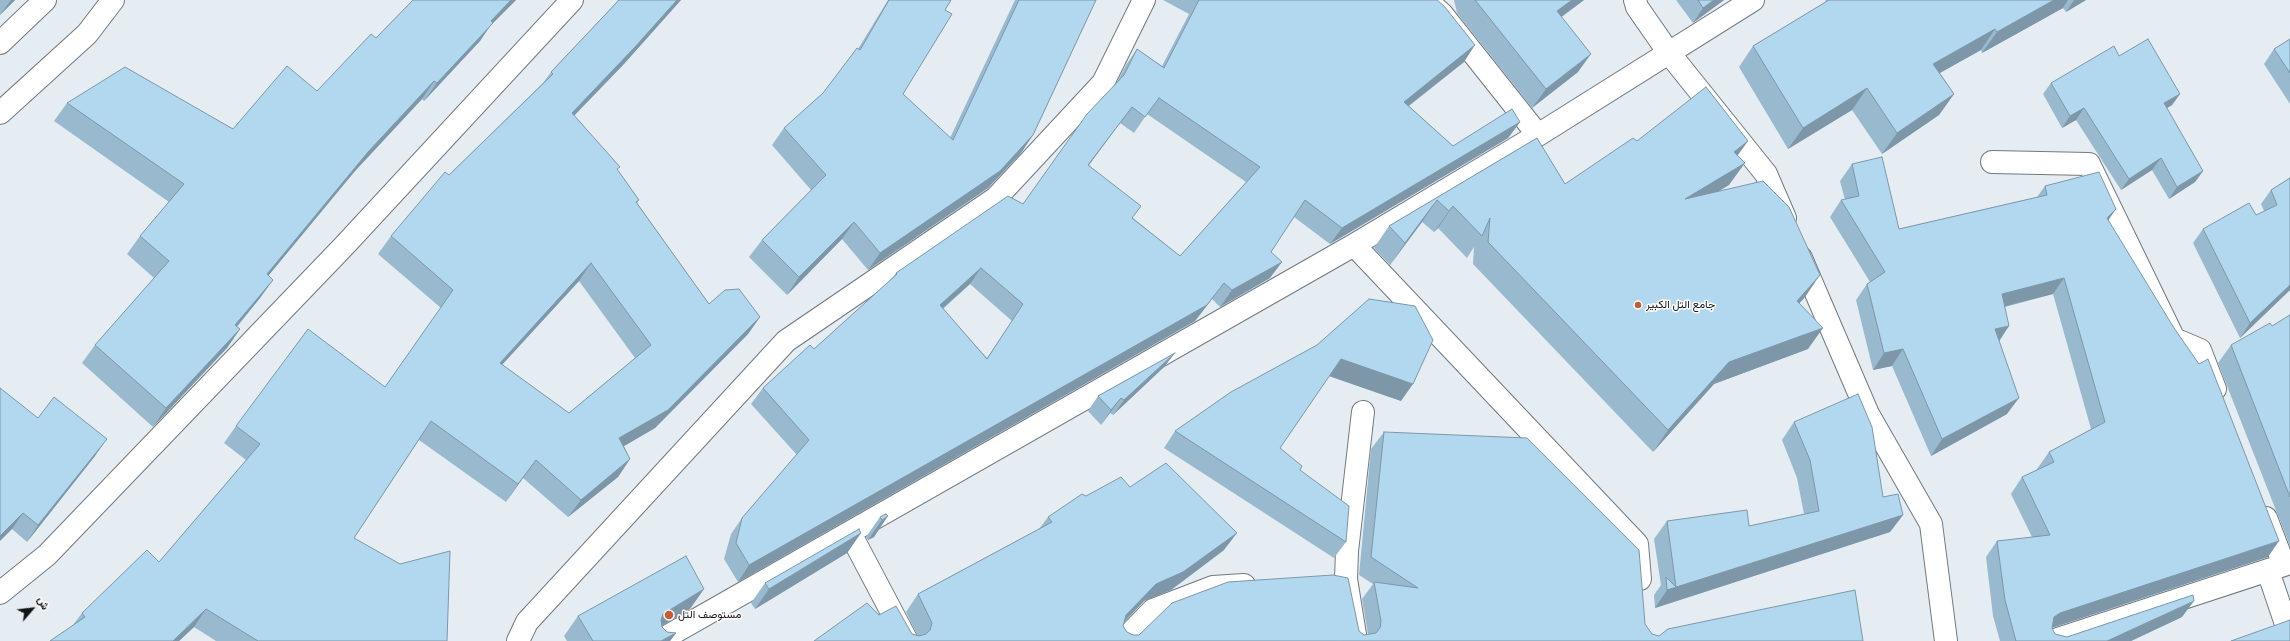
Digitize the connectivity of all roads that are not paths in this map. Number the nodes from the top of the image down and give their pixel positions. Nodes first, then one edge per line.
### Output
1 (45, 0) edge
2 (113, 0) edge
3 (572, 0) edge
4 (1144, 0) edge
5 (1426, 0) edge
6 (1636, 0) edge
7 (1753, 0) edge
8 (0, 43) edge
9 (1668, 53) junction
10 (0, 113) edge
11 (1538, 135) junction
12 (1992, 162) dead end
13 (1354, 245) junction
14 (2223, 409) edge
15 (1363, 412) dead end
16 (2258, 498) edge
17 (850, 533) junction
18 (2281, 566) edge
19 (1346, 579) junction
20 (1322, 580) edge
21 (1268, 583) edge
22 (0, 593) edge
23 (1641, 596) edge
24 (2290, 636) edge
25 (518, 641) edge
26 (659, 641) edge
27 (907, 641) edge
28 (1123, 641) edge
29 (1356, 641) edge
30 (1946, 641) edge
31 (2052, 641) edge

1 - 8 street
2 - 10 street
3 - 22 street
4 - 25 street
5 - 11 street
6 - 9 street
7 - 9 street
9 - 11 street
9 - 30 street
11 - 13 street
12 - 14 street
13 - 17 street
13 - 23 street
15 - 19 street
16 - 18 street
17 - 26 street
17 - 27 street
18 - 24 street
18 - 31 street
19 - 20 street
19 - 29 street
21 - 28 street

